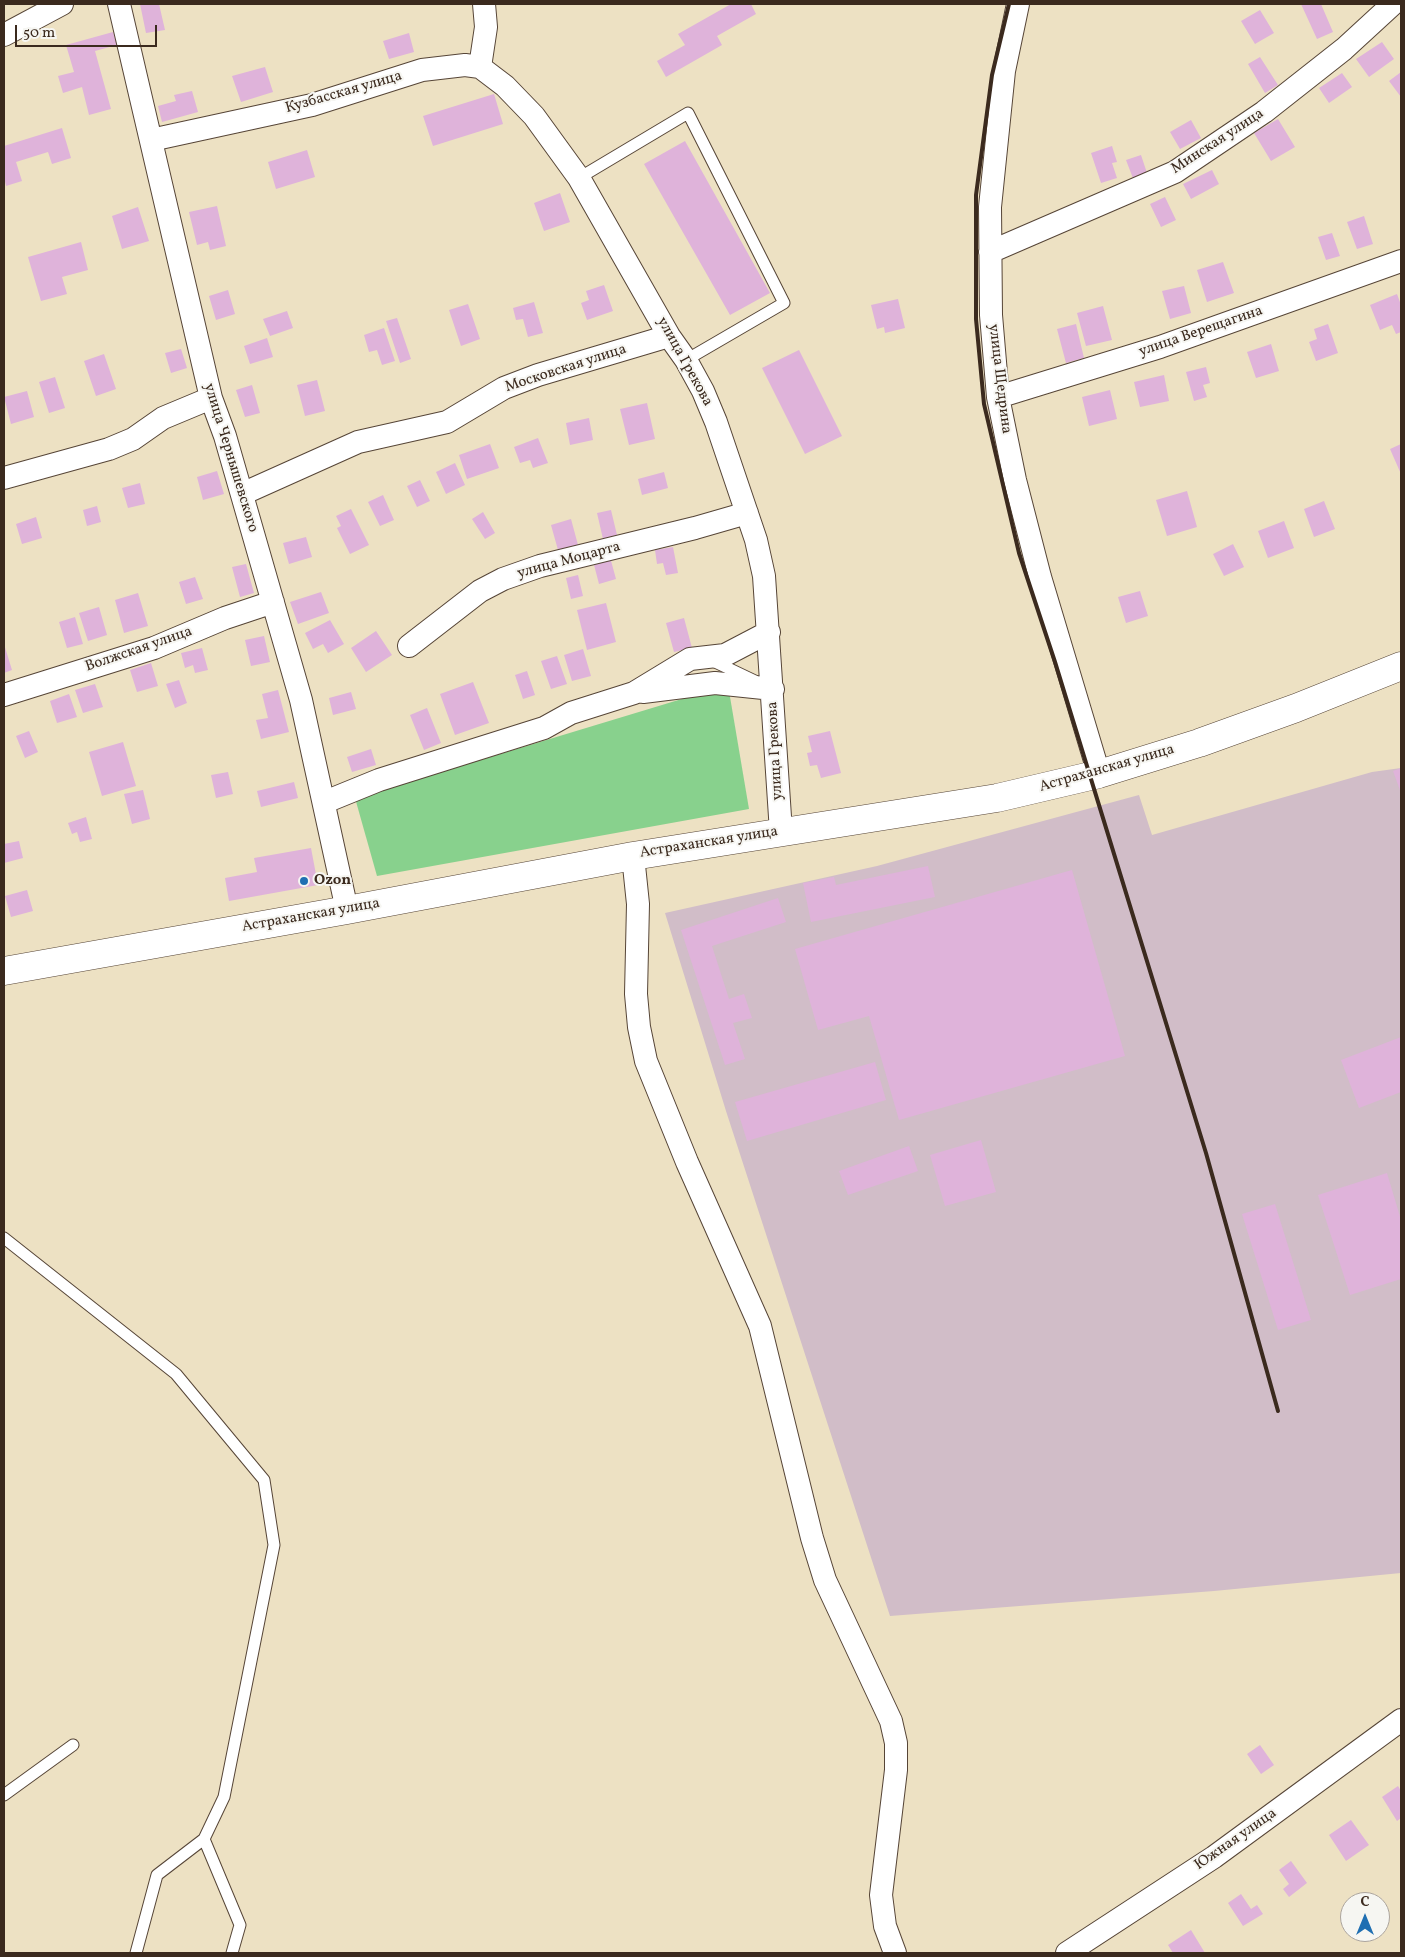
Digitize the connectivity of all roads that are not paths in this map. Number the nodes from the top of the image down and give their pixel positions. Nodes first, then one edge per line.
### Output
1 (62, 4) edge
2 (119, 4) edge
3 (484, 4) edge
4 (1018, 4) edge
5 (1393, 4) edge
6 (4, 35) edge
7 (480, 67) junction
8 (151, 140) junction
9 (579, 178) junction
10 (990, 252) junction
11 (1401, 261) edge
12 (669, 336) junction
13 (686, 360) junction
14 (998, 396) junction
15 (211, 398) junction
16 (4, 478) edge
17 (242, 494) junction
18 (747, 513) junction
19 (273, 602) junction
20 (769, 632) junction
21 (409, 646) dead end
22 (707, 659) junction
23 (1401, 666) edge
24 (773, 689) junction
25 (634, 693) junction
26 (4, 695) edge
27 (1099, 774) junction
28 (325, 802) junction
29 (781, 832) junction
30 (633, 856) junction
31 (347, 910) junction
32 (4, 971) edge
33 (4, 1238) edge
34 (1401, 1720) edge
35 (73, 1745) dead end
36 (4, 1795) edge
37 (204, 1839) junction
38 (885, 1926) junction
39 (136, 1953) edge
40 (232, 1953) edge
41 (883, 1953) edge
42 (895, 1953) edge
43 (1067, 1953) edge

1 - 6 street
2 - 8 street, улица Чернышевского
3 - 7 street
4 - 10 street, улица Щедрина
5 - 10 street, Минская улица
7 - 8 street, Кузбасская улица
7 - 9 street, улица Грекова
8 - 15 street, улица Чернышевского
9 - 12 street, улица Грекова
9 - 13 lane
10 - 14 street, улица Щедрина
11 - 14 street, улица Верещагина
12 - 13 street, улица Грекова
12 - 17 street, Московская улица
13 - 18 street, улица Грекова
14 - 27 street, улица Щедрина
15 - 16 street
15 - 17 street, улица Чернышевского
17 - 19 street, улица Чернышевского
18 - 20 street, улица Грекова
18 - 21 street, улица Моцарта
19 - 26 street, Волжская улица
19 - 28 street, улица Чернышевского
20 - 22 street
20 - 24 street, улица Грекова
22 - 24 lane
22 - 25 street
23 - 27 main road, Астраханская улица
24 - 25 street
24 - 29 street, улица Грекова
25 - 28 street
27 - 29 main road, Астраханская улица
28 - 31 street, улица Чернышевского
29 - 30 main road, Астраханская улица
30 - 31 main road, Астраханская улица
30 - 38 street
31 - 32 main road, Астраханская улица
33 - 37 lane
34 - 43 street, Южная улица
35 - 36 lane
37 - 39 lane
37 - 40 lane
38 - 41 street
38 - 42 street

